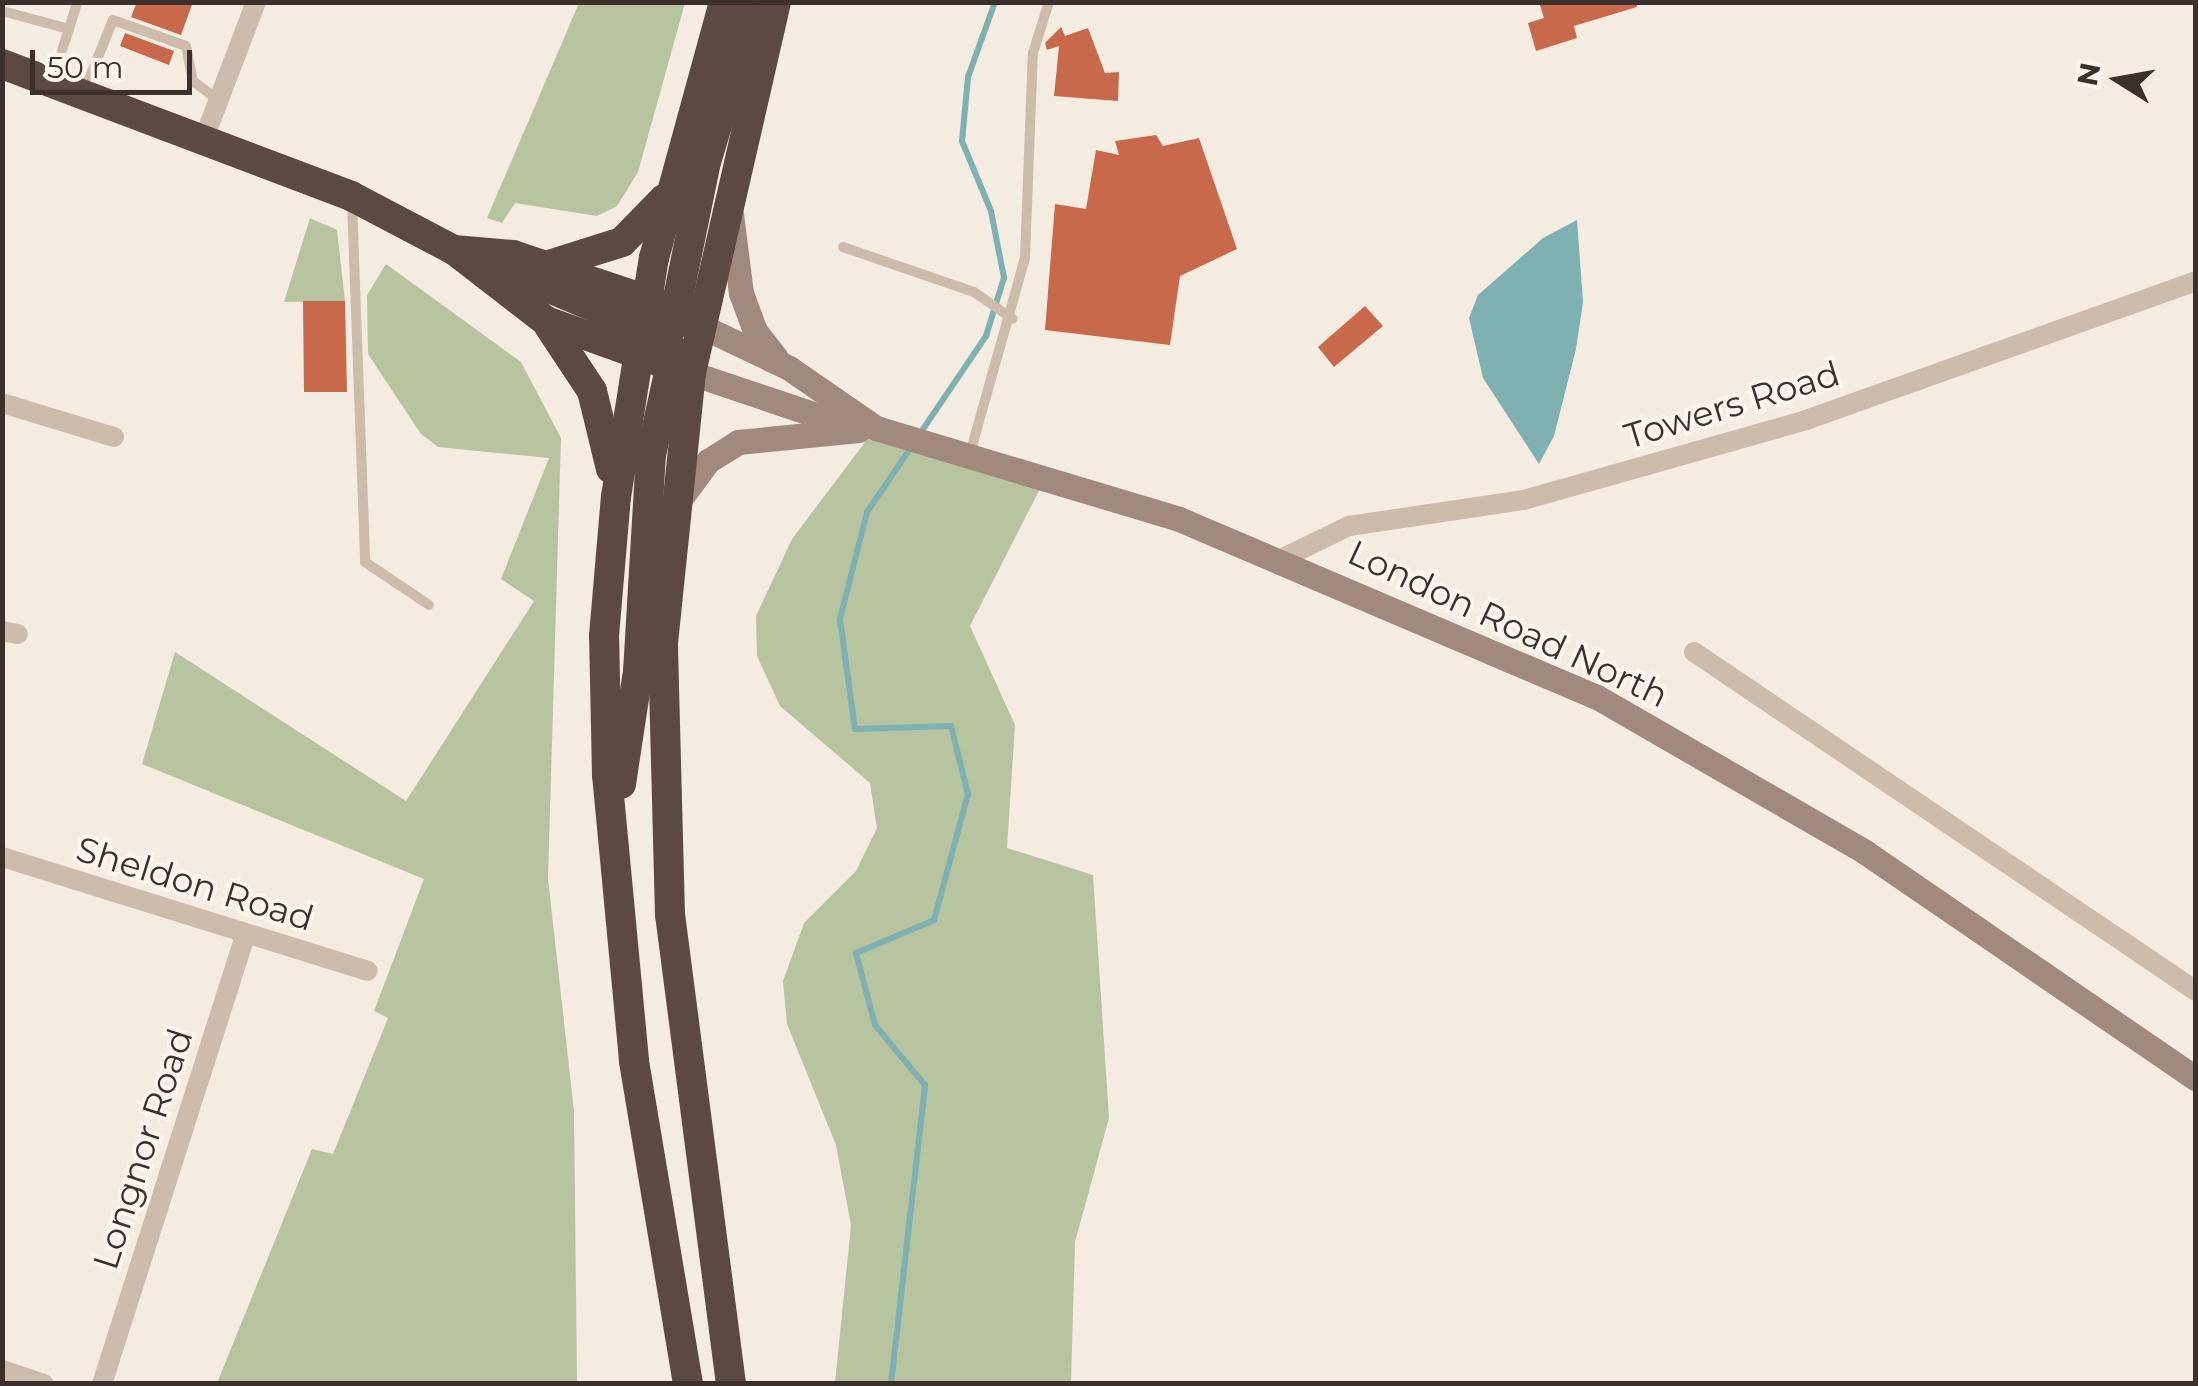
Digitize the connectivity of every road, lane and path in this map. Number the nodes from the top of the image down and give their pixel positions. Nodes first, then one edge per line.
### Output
1 (77, 2) edge
2 (256, 2) edge
3 (724, 2) edge
4 (754, 2) edge
5 (776, 2) edge
6 (1049, 2) edge
7 (2, 11) edge
8 (68, 29) junction
9 (2, 64) edge
10 (52, 78) junction
11 (85, 89) junction
12 (218, 100) junction
13 (204, 136) junction
14 (728, 189) junction
15 (668, 194) junction
16 (352, 196) junction
17 (844, 247) dead end
18 (465, 252) junction
19 (550, 265) junction
20 (2196, 281) edge
21 (1013, 319) junction
22 (546, 321) junction
23 (667, 338) junction
24 (789, 368) junction
25 (2, 403) edge
26 (876, 431) junction
27 (114, 437) dead end
28 (956, 454) junction
29 (616, 497) junction
30 (676, 505) junction
31 (1281, 559) junction
32 (429, 606) dead end
33 (1694, 652) dead end
34 (613, 842) junction
35 (2, 857) edge
36 (246, 934) junction
37 (368, 972) dead end
38 (2196, 991) edge
39 (2196, 1079) edge
40 (2, 1370) edge
41 (44, 1384) edge
42 (102, 1384) edge
43 (688, 1384) edge
44 (731, 1384) edge

1 - 8 lane
2 - 12 street
3 - 15 highway
4 - 23 highway
5 - 14 highway
6 - 21 lane
7 - 8 lane
8 - 10 lane
9 - 10 highway
10 - 11 highway
11 - 12 lane
11 - 13 highway
12 - 13 street
13 - 16 highway
14 - 23 highway
14 - 24 main road
15 - 19 highway
15 - 23 highway
16 - 18 highway
16 - 32 lane
17 - 21 lane
18 - 19 highway
18 - 22 highway
18 - 23 highway
19 - 23 highway
20 - 31 street, Towers Road
21 - 28 lane
22 - 23 highway
22 - 29 highway
23 - 24 main road
23 - 26 main road, London Road North
23 - 29 highway
23 - 30 highway
23 - 34 highway
24 - 26 main road
25 - 27 street
26 - 28 main road, London Road North
26 - 30 main road
28 - 31 main road, London Road North
29 - 34 highway
30 - 44 highway
31 - 39 main road, London Road North
33 - 38 street, London Road North
34 - 43 highway
35 - 36 street, Sheldon Road
36 - 37 street, Sheldon Road
36 - 42 street, Longnor Road
40 - 41 street

